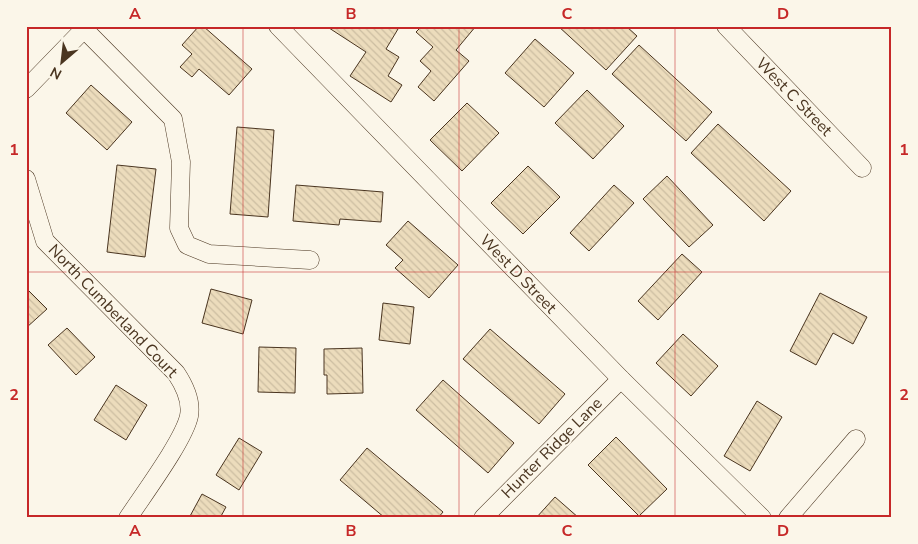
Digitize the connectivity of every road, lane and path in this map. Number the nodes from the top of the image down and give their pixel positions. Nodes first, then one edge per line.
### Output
1 (278, 26) edge
2 (726, 26) edge
3 (85, 28) edge
4 (26, 89) edge
5 (862, 168) dead end
6 (26, 179) edge
7 (310, 260) dead end
8 (621, 379) junction
9 (856, 440) dead end
10 (128, 518) edge
11 (483, 518) edge
12 (762, 518) edge
13 (788, 518) edge

1 - 8 street, West D Street
2 - 5 street, West C Street
3 - 4 street
3 - 7 street
6 - 10 street, North Cumberland Court
8 - 11 street, Hunter Ridge Lane
8 - 12 street, West D Street
9 - 13 street

